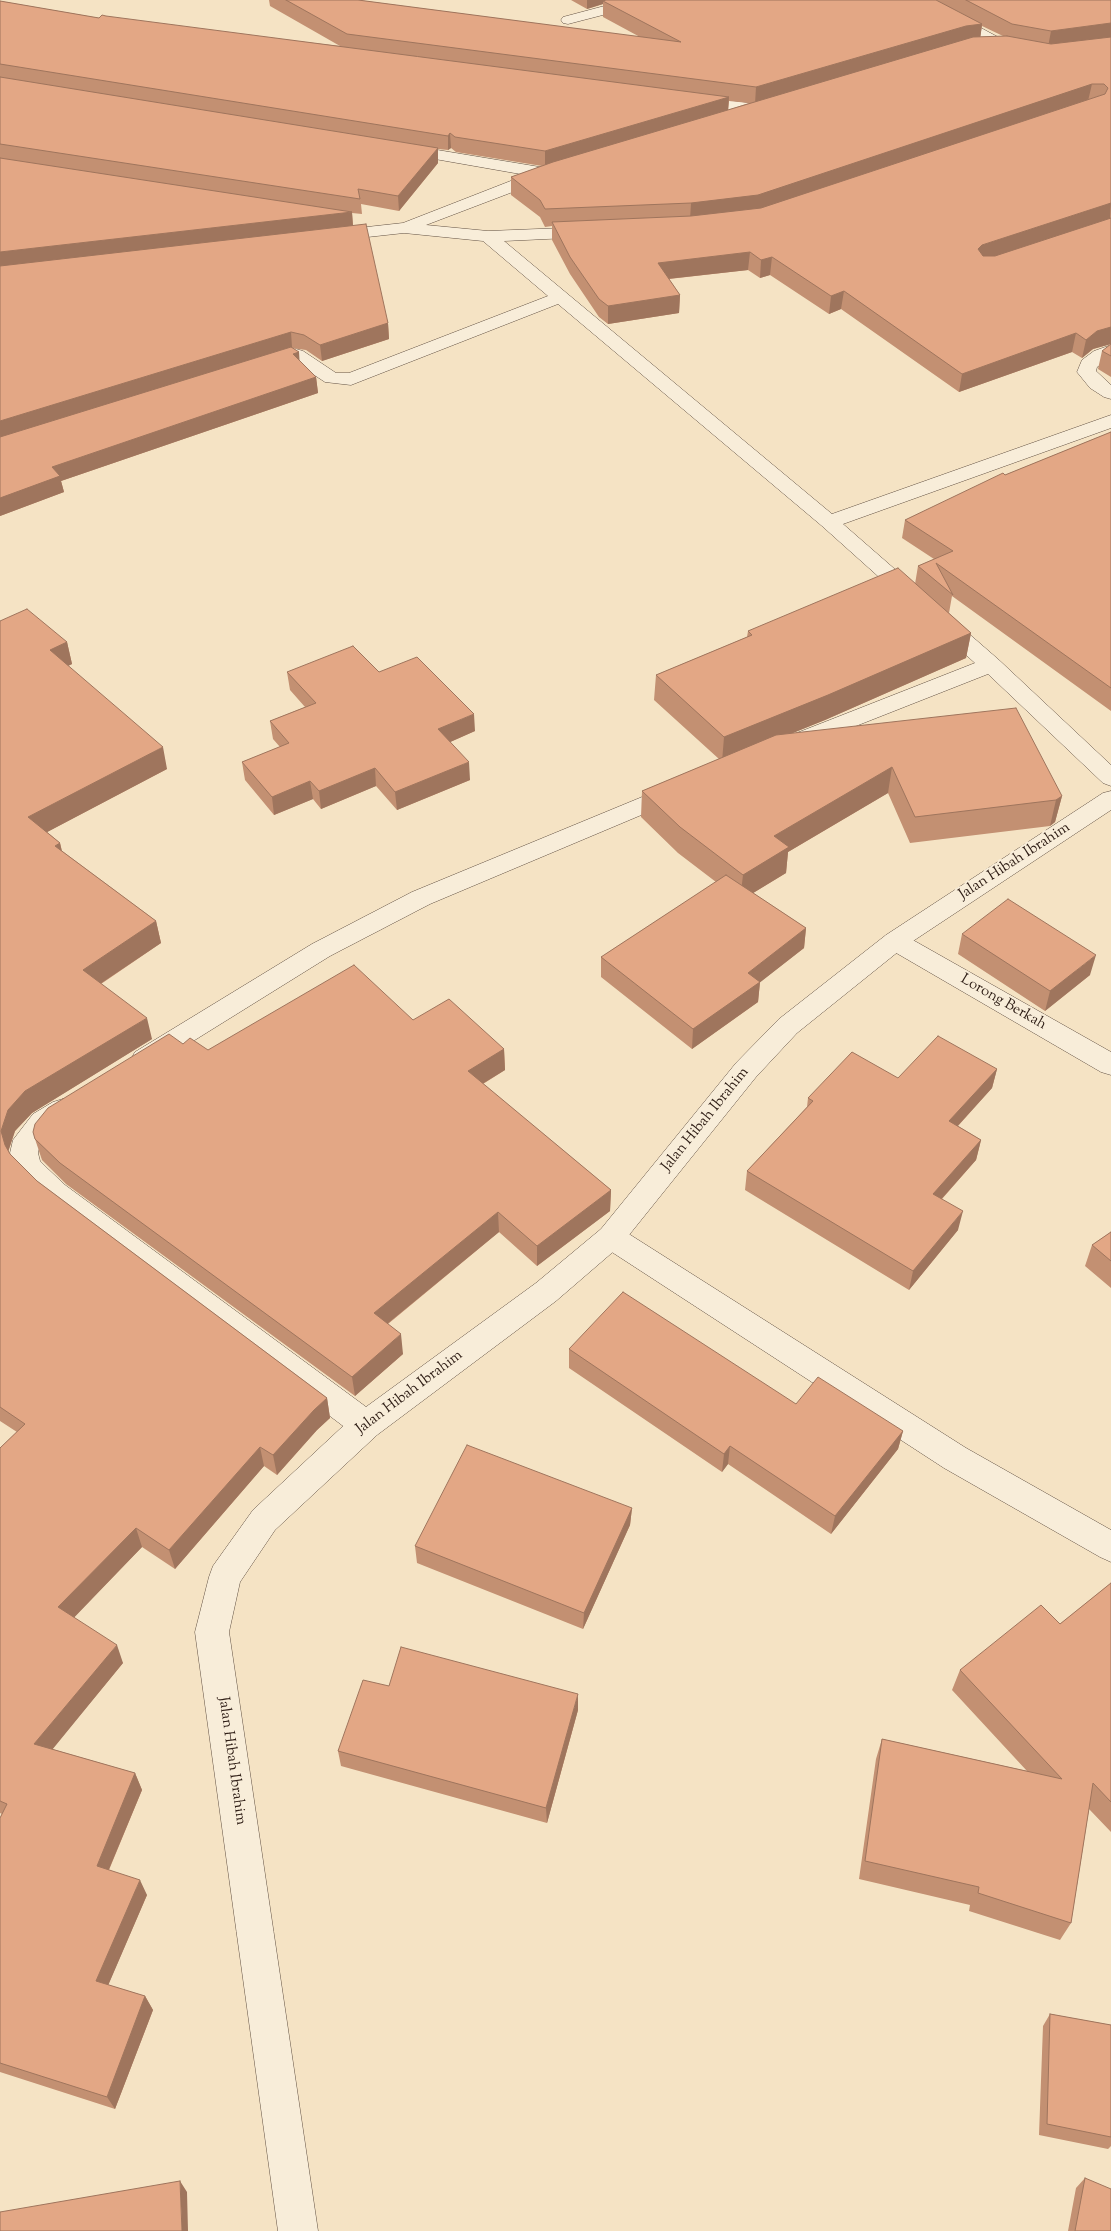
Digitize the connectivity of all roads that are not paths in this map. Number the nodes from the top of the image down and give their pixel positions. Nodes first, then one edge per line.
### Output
1 (644, 0) edge
2 (918, 0) edge
3 (568, 20) dead end
4 (969, 47) edge
5 (678, 99) edge
6 (776, 104) edge
7 (758, 109) junction
8 (721, 121) edge
9 (390, 148) edge
10 (564, 168) edge
11 (546, 173) junction
12 (345, 219) edge
13 (404, 228) junction
14 (603, 231) edge
15 (488, 236) junction
16 (316, 238) edge
17 (561, 297) junction
18 (1111, 352) edge
19 (243, 370) edge
20 (1111, 392) edge
21 (1111, 421) edge
22 (829, 522) junction
23 (991, 665) junction
24 (772, 752) edge
25 (1111, 778) edge
26 (699, 781) edge
27 (1111, 799) edge
28 (895, 941) junction
29 (1111, 1066) edge
30 (127, 1069) edge
31 (85, 1095) edge
32 (610, 1237) junction
33 (366, 1424) junction
34 (1111, 1547) edge
35 (298, 2231) edge

1 - 3 street
2 - 4 street
5 - 7 street
6 - 7 street
7 - 8 street
9 - 11 street
10 - 11 street
11 - 13 street
12 - 13 street
13 - 15 street
13 - 16 street
14 - 15 street
15 - 17 street
17 - 19 street
17 - 22 street
18 - 20 street
21 - 22 street
22 - 23 street
23 - 24 street
23 - 25 street
26 - 30 street
27 - 28 street, Jalan Hibah Ibrahim
28 - 29 street, Lorong Berkah
28 - 32 street, Jalan Hibah Ibrahim
31 - 33 street
32 - 33 street, Jalan Hibah Ibrahim
32 - 34 street
33 - 35 street, Jalan Hibah Ibrahim

